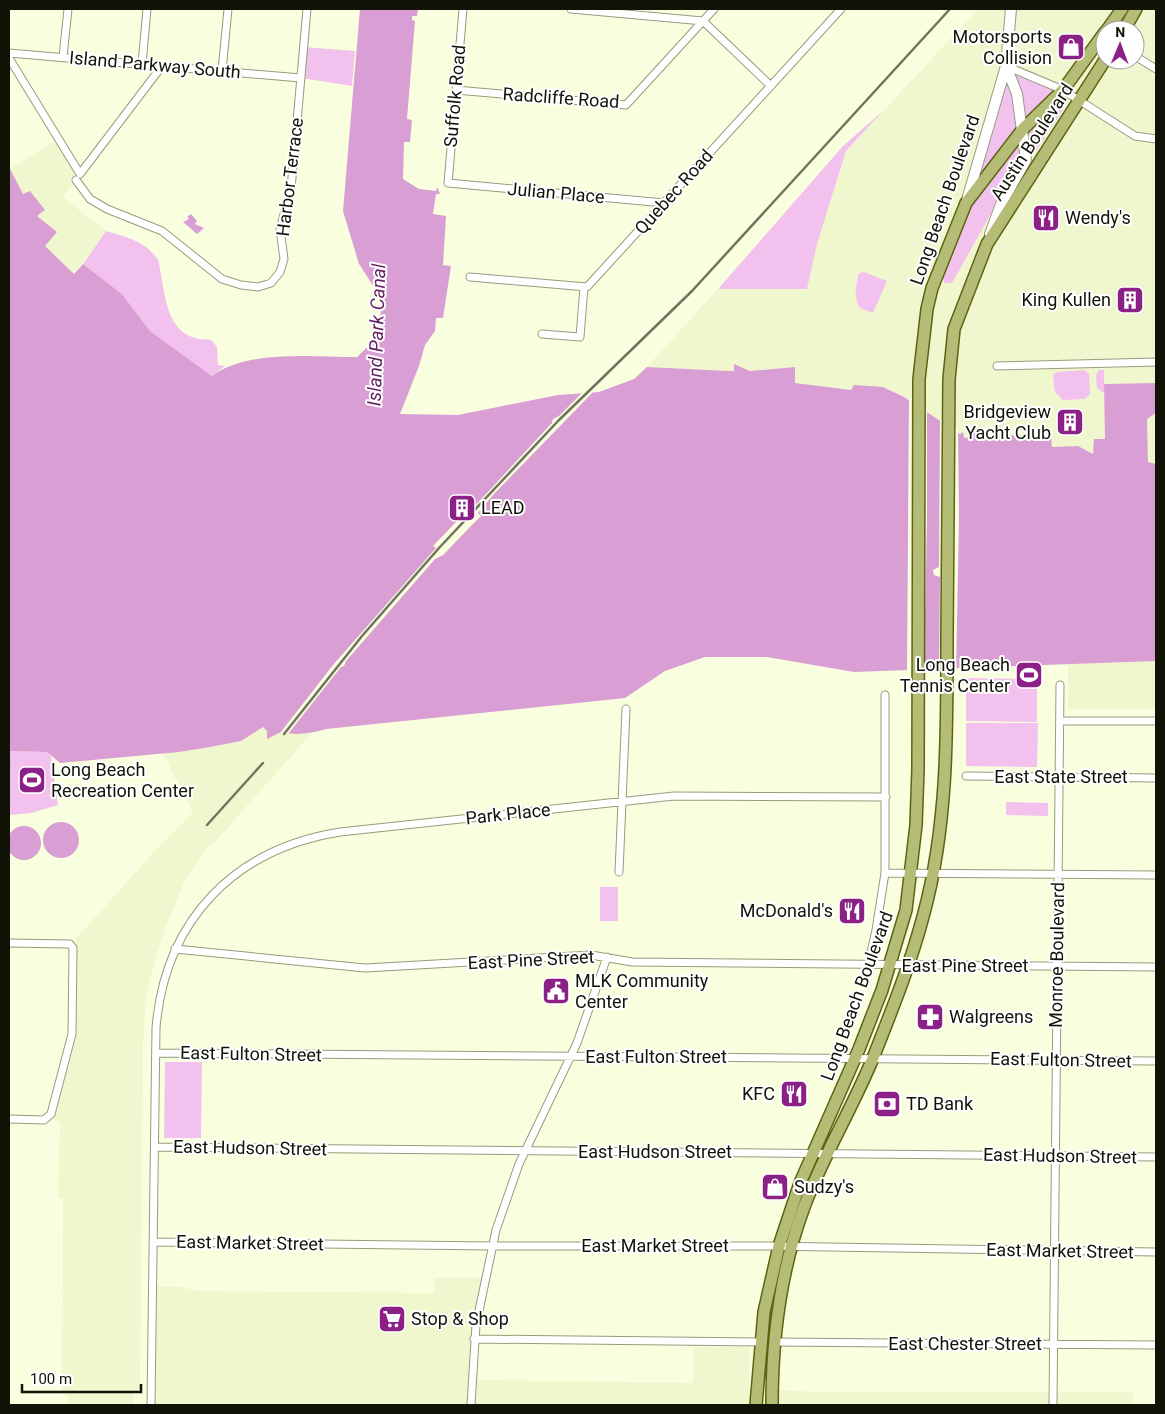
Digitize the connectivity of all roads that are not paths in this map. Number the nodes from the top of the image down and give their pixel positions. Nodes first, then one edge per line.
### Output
1 (68, 9) edge
2 (147, 9) edge
3 (228, 9) edge
4 (307, 9) edge
5 (463, 9) edge
6 (571, 9) edge
7 (714, 9) edge
8 (841, 9) edge
9 (1011, 9) edge
10 (1122, 9) edge
11 (1136, 9) edge
12 (704, 20) junction
13 (1114, 20) edge
14 (1130, 20) edge
15 (1095, 46) edge
16 (9, 53) edge
17 (9, 58) edge
18 (63, 58) junction
19 (1145, 63) edge
20 (142, 64) junction
21 (162, 66) junction
22 (1006, 66) junction
23 (1100, 70) edge
24 (1156, 70) edge
25 (222, 71) junction
26 (301, 78) junction
27 (771, 86) junction
28 (456, 90) junction
29 (1064, 90) junction
30 (1080, 102) junction
31 (1023, 130) junction
32 (1156, 139) edge
33 (78, 177) junction
34 (448, 183) joint
35 (664, 203) junction
36 (966, 203) junction
37 (987, 244) junction
38 (470, 277) dead end
39 (584, 287) junction
40 (542, 334) dead end
41 (1156, 362) edge
42 (997, 366) dead end
43 (1060, 685) dead end
44 (885, 695) dead end
45 (626, 709) dead end
46 (1060, 720) junction
47 (1156, 721) edge
48 (966, 776) dead end
49 (1059, 777) junction
50 (1156, 778) edge
51 (886, 797) junction
52 (622, 802) junction
53 (619, 872) dead end
54 (884, 873) junction
55 (912, 874) junction
56 (933, 874) junction
57 (1058, 875) junction
58 (1156, 875) edge
59 (9, 943) edge
60 (176, 949) junction
61 (607, 957) junction
62 (889, 965) junction
63 (908, 965) junction
64 (868, 966) junction
65 (1056, 966) junction
66 (1156, 967) edge
67 (156, 1053) junction
68 (570, 1058) junction
69 (856, 1058) junction
70 (872, 1058) junction
71 (1056, 1060) junction
72 (1156, 1061) edge
73 (9, 1119) edge
74 (155, 1147) junction
75 (525, 1152) junction
76 (813, 1153) junction
77 (826, 1153) junction
78 (1054, 1156) junction
79 (1156, 1157) edge
80 (153, 1242) junction
81 (493, 1246) junction
82 (778, 1246) junction
83 (792, 1246) junction
84 (1054, 1251) junction
85 (1156, 1252) edge
86 (474, 1339) junction
87 (760, 1342) junction
88 (774, 1342) junction
89 (1053, 1344) junction
90 (1156, 1345) edge
91 (151, 1405) edge
92 (471, 1405) edge
93 (756, 1405) edge
94 (772, 1405) edge
95 (1053, 1405) edge

1 - 18 street
2 - 20 street
3 - 25 street
4 - 26 street, Harbor Terrace
5 - 28 street, Suffolk Road
6 - 12 street
7 - 12 street, Radcliffe Road
8 - 27 street, Quebec Road
9 - 22 main road
10 - 13 main road, Austin Boulevard
11 - 14 main road
12 - 27 street
12 - 28 street, Radcliffe Road
15 - 29 main road, Austin Boulevard
16 - 18 street, Island Parkway South
17 - 33 street, Harbor Terrace
18 - 20 street, Island Parkway South
19 - 24 street
20 - 21 street, Island Parkway South
21 - 25 street, Island Parkway South
21 - 33 street
22 - 29 street
22 - 31 main road, Long Beach Boulevard
22 - 36 main road, Long Beach Boulevard
23 - 30 main road, Austin Boulevard
25 - 26 street, Island Parkway South
26 - 33 street, Harbor Terrace
27 - 35 street, Quebec Road
28 - 34 street, Suffolk Road
29 - 30 street
29 - 31 main road, Austin Boulevard
30 - 32 street
30 - 37 main road, Austin Boulevard
31 - 36 main road, Austin Boulevard
31 - 37 main road, Long Beach Boulevard
34 - 35 street, Julian Place
35 - 39 street, Quebec Road
36 - 55 main road, Long Beach Boulevard
37 - 56 main road, Long Beach Boulevard
38 - 39 street
39 - 40 street
41 - 42 street
43 - 46 street, Monroe Boulevard
44 - 51 street, Long Beach Boulevard
45 - 52 street
46 - 47 street
46 - 49 street, Monroe Boulevard
48 - 49 street, East State Street
49 - 50 street, East State Street
49 - 57 street, Monroe Boulevard
51 - 52 street, Park Place
51 - 54 street, Long Beach Boulevard
52 - 53 street
52 - 60 street, Park Place
54 - 55 street
54 - 64 street, Long Beach Boulevard
55 - 56 street
55 - 62 main road, Long Beach Boulevard
56 - 57 street
56 - 63 main road, Long Beach Boulevard
57 - 58 street
57 - 65 street, Monroe Boulevard
59 - 73 street
60 - 61 street, East Pine Street
60 - 67 street, Park Place
61 - 64 street, East Pine Street
61 - 68 street
62 - 63 street, East Pine Street
62 - 64 street, East Pine Street
62 - 69 main road, Long Beach Boulevard
63 - 65 street, East Pine Street
63 - 70 main road, Long Beach Boulevard
65 - 66 street, East Pine Street
65 - 71 street, Monroe Boulevard
67 - 68 street, East Fulton Street
67 - 74 street, Park Place
68 - 69 street, East Fulton Street
68 - 75 street
69 - 70 street, East Fulton Street
69 - 76 main road, Long Beach Boulevard
70 - 71 street, East Fulton Street
70 - 77 main road, Long Beach Boulevard
71 - 72 street, East Fulton Street
71 - 78 street, Monroe Boulevard
74 - 75 street, East Hudson Street
74 - 80 street, Park Place
75 - 76 street, East Hudson Street
75 - 81 street
76 - 77 street, East Hudson Street
76 - 82 main road, Long Beach Boulevard
77 - 78 street, East Hudson Street
77 - 83 main road, Long Beach Boulevard
78 - 79 street, East Hudson Street
78 - 84 street, Monroe Boulevard
80 - 81 street, East Market Street
80 - 91 street, Park Place
81 - 82 street, East Market Street
81 - 86 street
82 - 83 street, East Market Street
82 - 87 main road, Long Beach Boulevard
83 - 84 street, East Market Street
83 - 88 main road, Long Beach Boulevard
84 - 85 street, East Market Street
84 - 89 street, Monroe Boulevard
86 - 87 street
86 - 92 street
87 - 93 main road, Long Beach Boulevard
88 - 89 street, East Chester Street
88 - 94 main road, Long Beach Boulevard
89 - 90 street, East Chester Street
89 - 95 street, Monroe Boulevard

